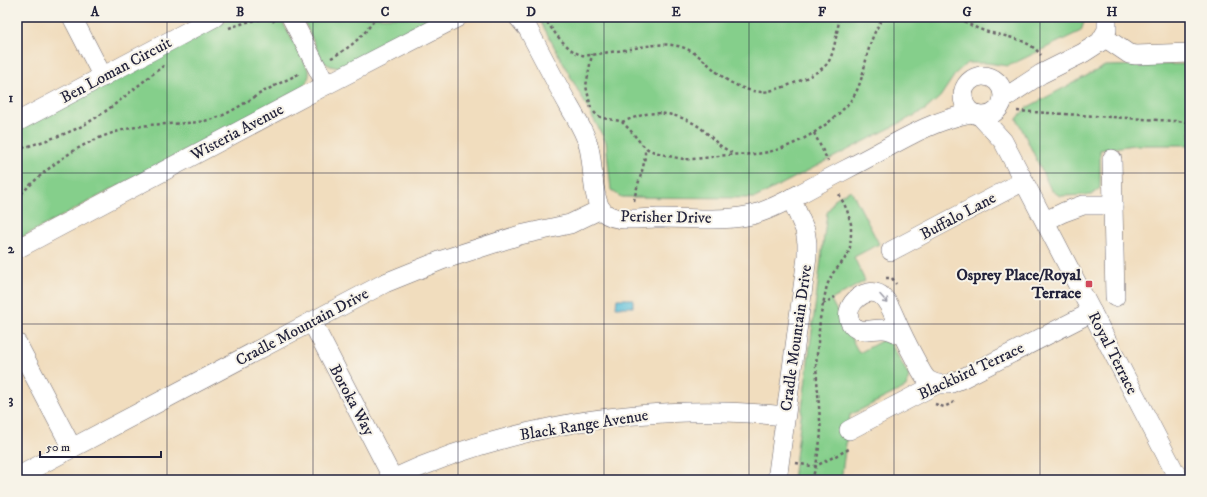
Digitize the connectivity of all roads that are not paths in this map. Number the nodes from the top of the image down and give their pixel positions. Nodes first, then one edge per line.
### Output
1 (72, 17) edge
2 (458, 17) edge
3 (518, 17) edge
4 (1107, 17) edge
5 (283, 21) edge
6 (219, 24) edge
7 (1104, 38) junction
8 (1190, 53) edge
9 (1045, 72) junction
10 (103, 77) junction
11 (993, 79) junction
12 (326, 85) junction
13 (962, 93) junction
14 (1006, 106) junction
15 (976, 115) junction
16 (17, 122) edge
17 (924, 128) junction
18 (1003, 141) junction
19 (1112, 159) dead end
20 (1024, 182) junction
21 (791, 198) junction
22 (1113, 205) junction
23 (601, 209) junction
24 (1045, 221) junction
25 (17, 249) edge
26 (891, 251) dead end
27 (1115, 297) dead end
28 (1092, 312) junction
29 (312, 322) junction
30 (903, 336) dead end
31 (17, 343) edge
32 (937, 384) junction
33 (785, 416) junction
34 (851, 438) road end
35 (72, 448) junction
36 (17, 477) edge
37 (392, 479) edge
38 (778, 480) edge
39 (1179, 480) edge

1 - 10 street
2 - 12 street, Wisteria Avenue
3 - 23 street, Perisher Drive
4 - 7 street
5 - 12 street
6 - 10 street, Ben Loman Circuit
7 - 8 street
7 - 9 street
9 - 11 street
9 - 14 street
10 - 16 street, Ben Loman Circuit
11 - 13 street
11 - 14 street
12 - 25 street, Wisteria Avenue
13 - 15 street
13 - 17 street, Perisher Drive
14 - 15 street
14 - 18 street, Royal Terrace
15 - 17 street, Perisher Drive
15 - 18 street, Royal Terrace
17 - 21 street, Perisher Drive
18 - 20 street, Royal Terrace
19 - 22 street
20 - 24 street, Royal Terrace
20 - 26 street, Buffalo Lane
21 - 23 street, Perisher Drive
21 - 33 street, Cradle Mountain Drive
22 - 24 street
22 - 27 street
23 - 29 street, Cradle Mountain Drive
24 - 28 street, Royal Terrace
28 - 32 street, Blackbird Terrace
28 - 39 street, Royal Terrace
29 - 35 street, Cradle Mountain Drive
29 - 37 street, Boroka Way
30 - 32 street
31 - 35 street
32 - 34 street, Blackbird Terrace
33 - 37 street, Black Range Avenue
33 - 38 street, Cradle Mountain Drive
35 - 36 street, Cradle Mountain Drive

